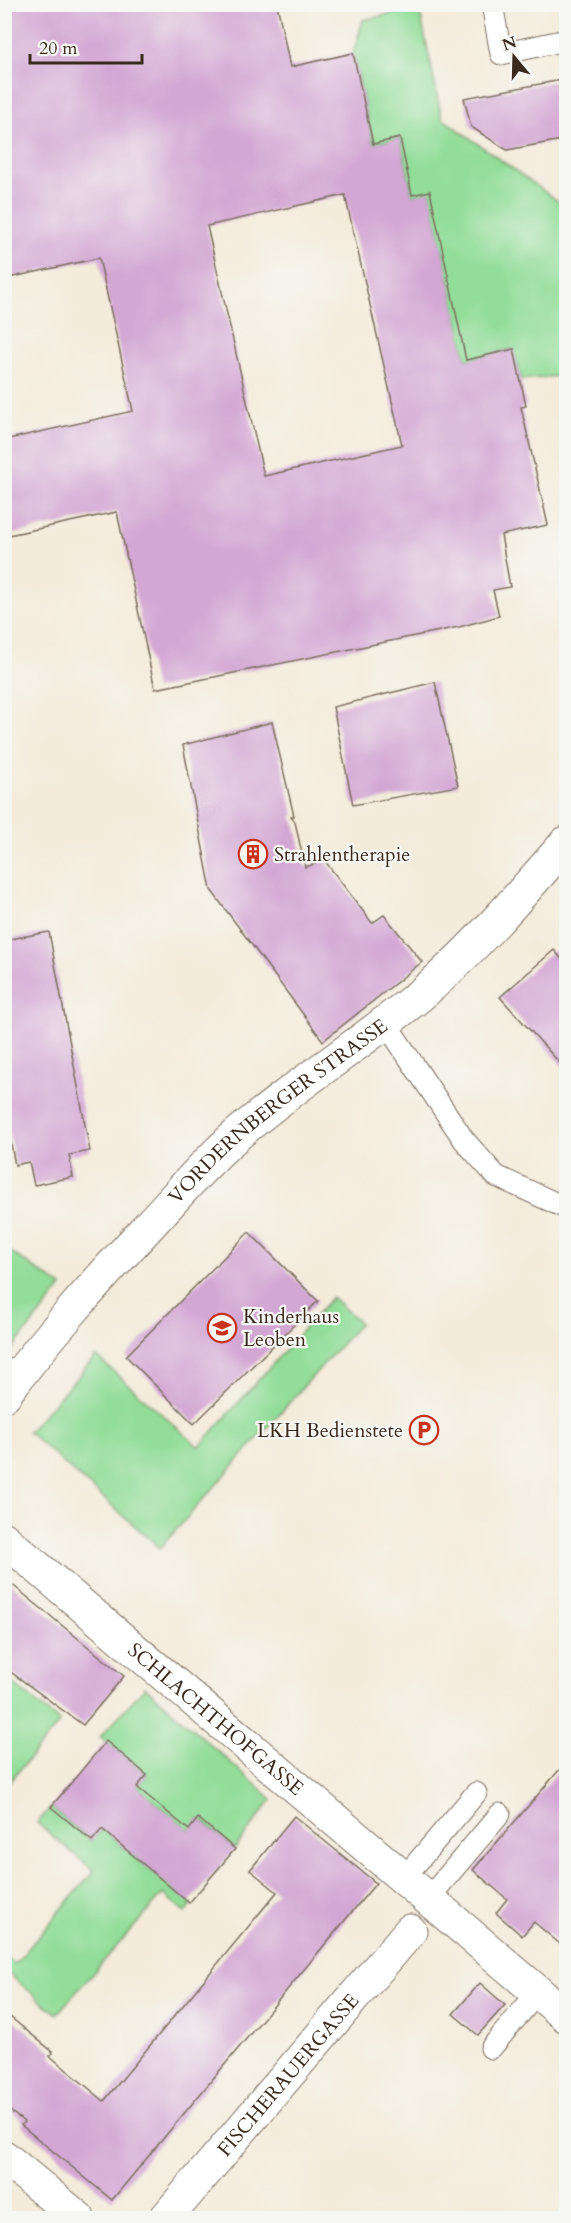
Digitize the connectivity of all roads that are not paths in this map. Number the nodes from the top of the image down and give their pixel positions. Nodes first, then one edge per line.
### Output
1 (492, 4) edge
2 (567, 40) edge
3 (567, 843) edge
4 (386, 1022) junction
5 (567, 1208) edge
6 (4, 1395) edge
7 (4, 1539) edge
8 (476, 1793) dead end
9 (500, 1814) dead end
10 (415, 1889) junction
11 (410, 1931) dead end
12 (538, 1992) junction
13 (567, 2016) edge
14 (491, 2048) dead end
15 (4, 2157) edge
16 (78, 2218) edge
17 (166, 2218) edge

1 - 2 lane
3 - 4 street, VORDERNBERGER STRASSE
4 - 5 lane
4 - 6 street, VORDERNBERGER STRASSE
7 - 10 street, SCHLACHTHOFGASSE
8 - 10 lane
9 - 10 lane
10 - 12 street, SCHLACHTHOFGASSE
11 - 17 street, FISCHERAUERGASSE
12 - 13 street, SCHLACHTHOFGASSE
12 - 14 lane
15 - 16 street

